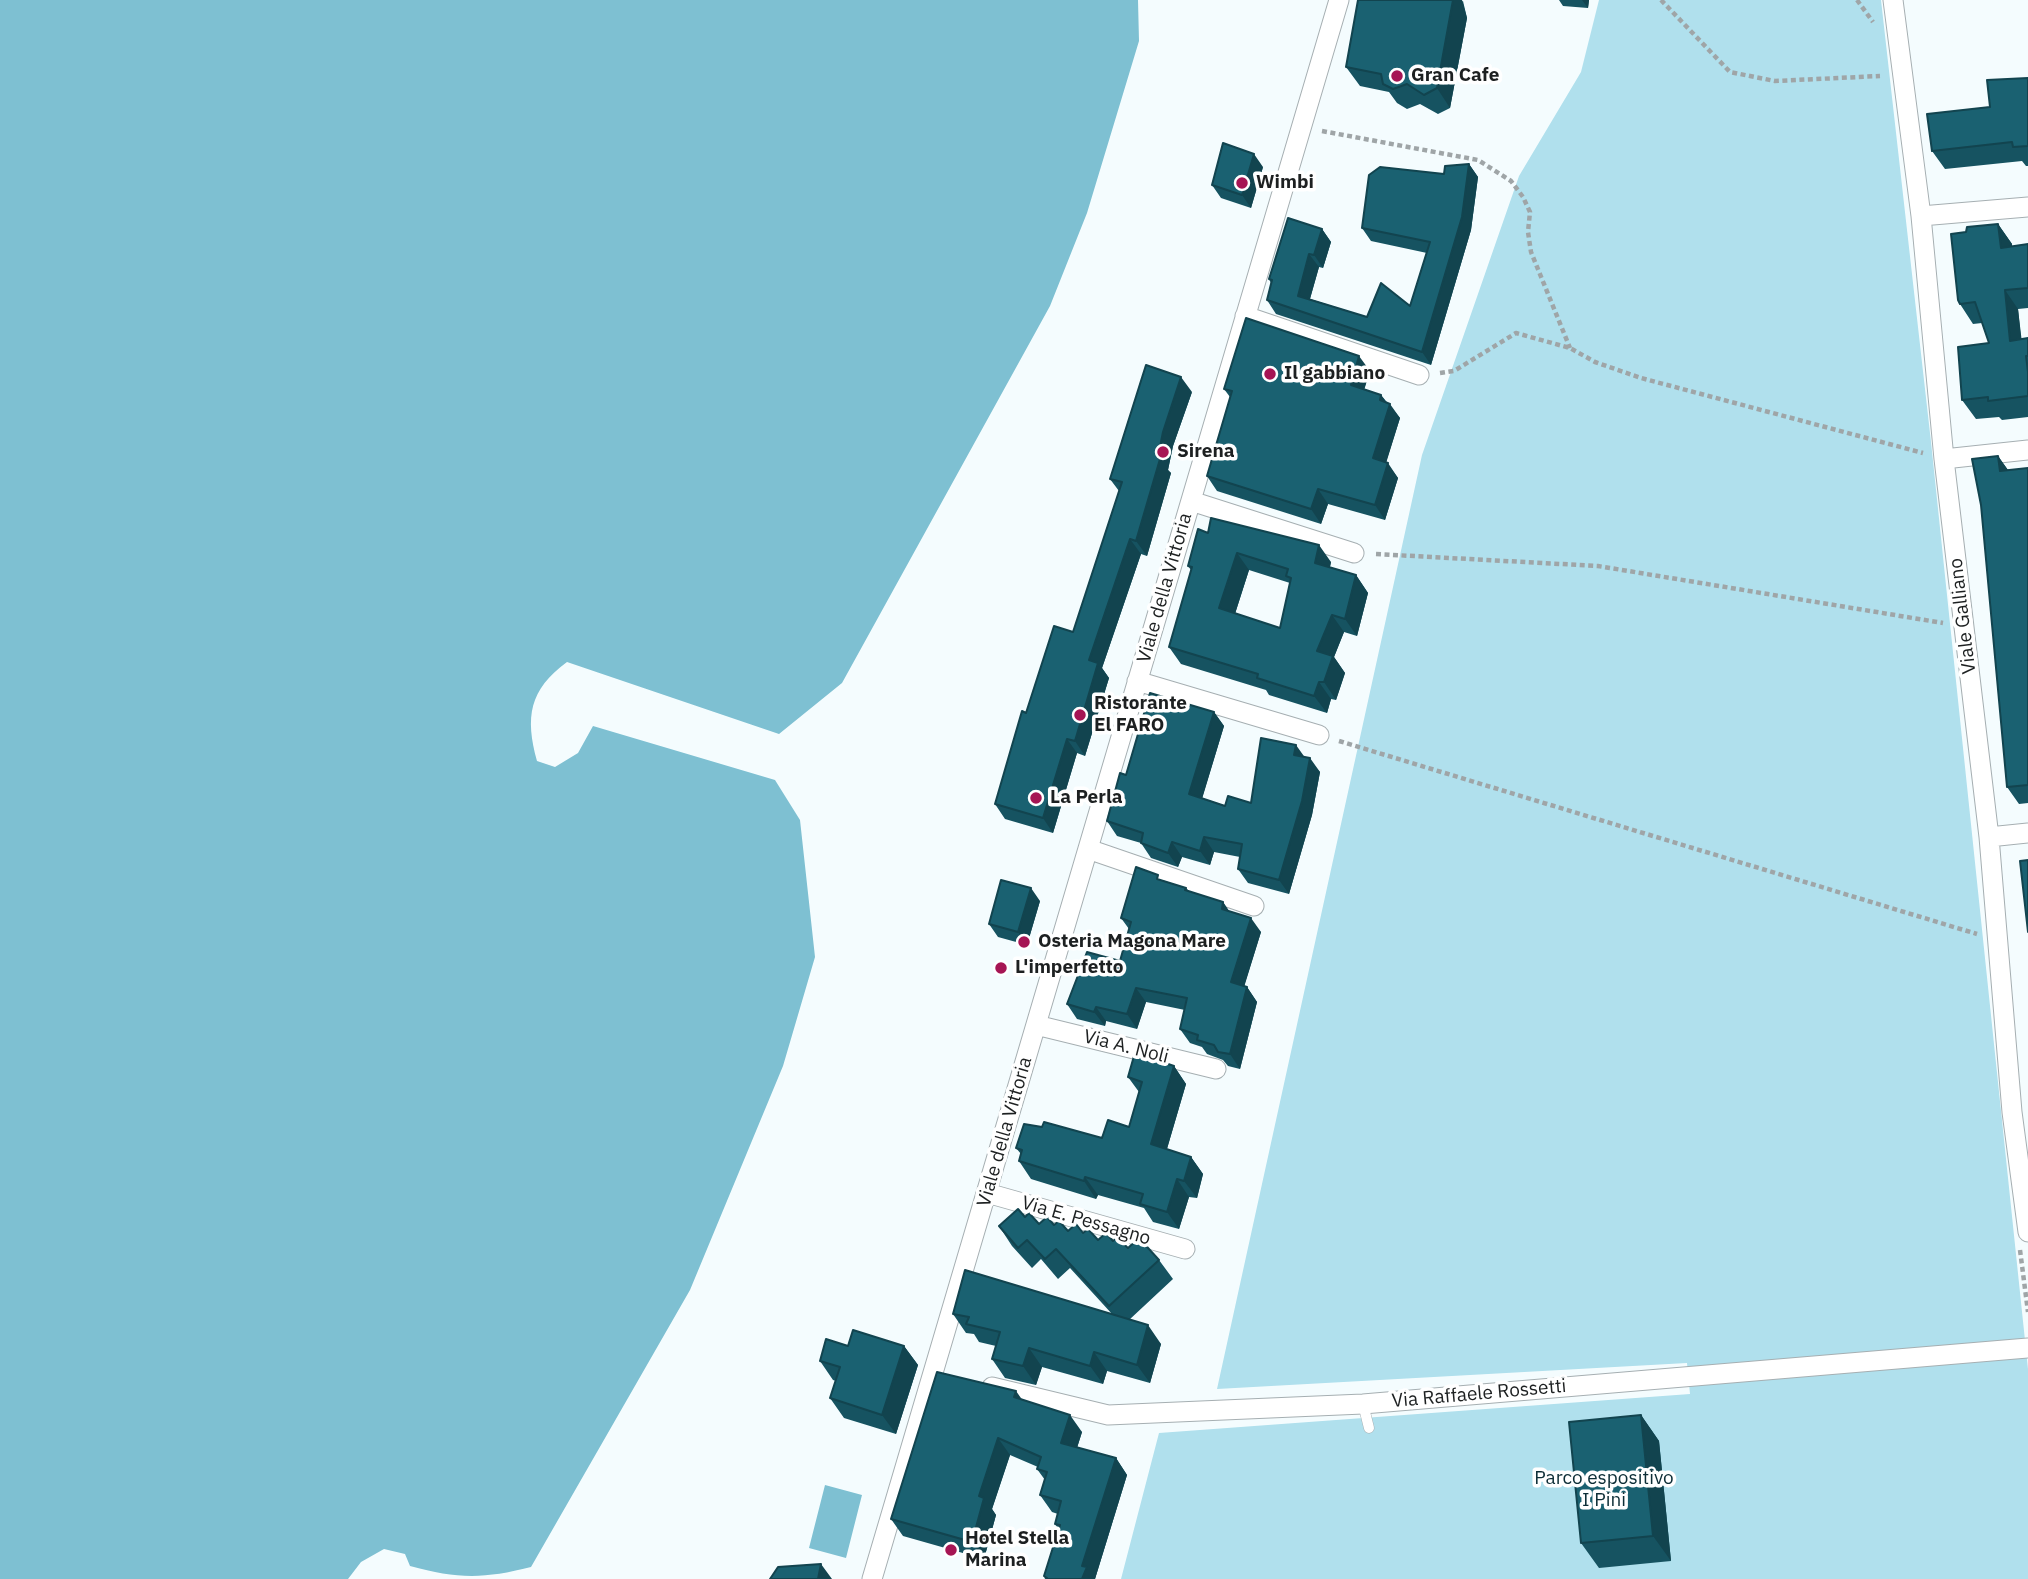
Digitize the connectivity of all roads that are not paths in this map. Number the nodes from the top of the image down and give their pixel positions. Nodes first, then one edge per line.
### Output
1 (1339, 0) edge
2 (1893, 0) edge
3 (2028, 207) edge
4 (1921, 216) junction
5 (1245, 316) junction
6 (1419, 375) road end
7 (2028, 450) edge
8 (1944, 459) junction
9 (1191, 501) junction
10 (1354, 552) road end
11 (1137, 681) junction
12 (1319, 735) road end
13 (2028, 833) edge
14 (1989, 837) junction
15 (1088, 849) junction
16 (1254, 906) dead end
17 (1036, 1025) junction
18 (1216, 1069) dead end
19 (2020, 1111) edge
20 (987, 1193) junction
21 (2028, 1232) edge
22 (1185, 1249) dead end
23 (2028, 1348) edge
24 (974, 1383) edge
25 (1363, 1404) junction
26 (1368, 1428) dead end
27 (872, 1579) edge

1 - 5 street, Viale della Vittoria
2 - 4 street, Viale Galliano
3 - 4 street
4 - 8 street, Viale Galliano
5 - 6 street
5 - 9 street, Viale della Vittoria
7 - 8 street
8 - 14 street, Viale Galliano
9 - 10 street
9 - 11 street, Viale della Vittoria
11 - 12 street
11 - 15 street, Viale della Vittoria
13 - 14 street
14 - 19 street, Viale Galliano
15 - 16 street
15 - 17 street, Viale della Vittoria
17 - 18 street, Via A. Noli
17 - 20 street, Viale della Vittoria
19 - 21 street, Viale Galliano
20 - 22 street, Via E. Pessagno
20 - 27 street, Viale della Vittoria
23 - 25 street, Via Raffaele Rossetti
24 - 25 street, Via Raffaele Rossetti
25 - 26 lane

